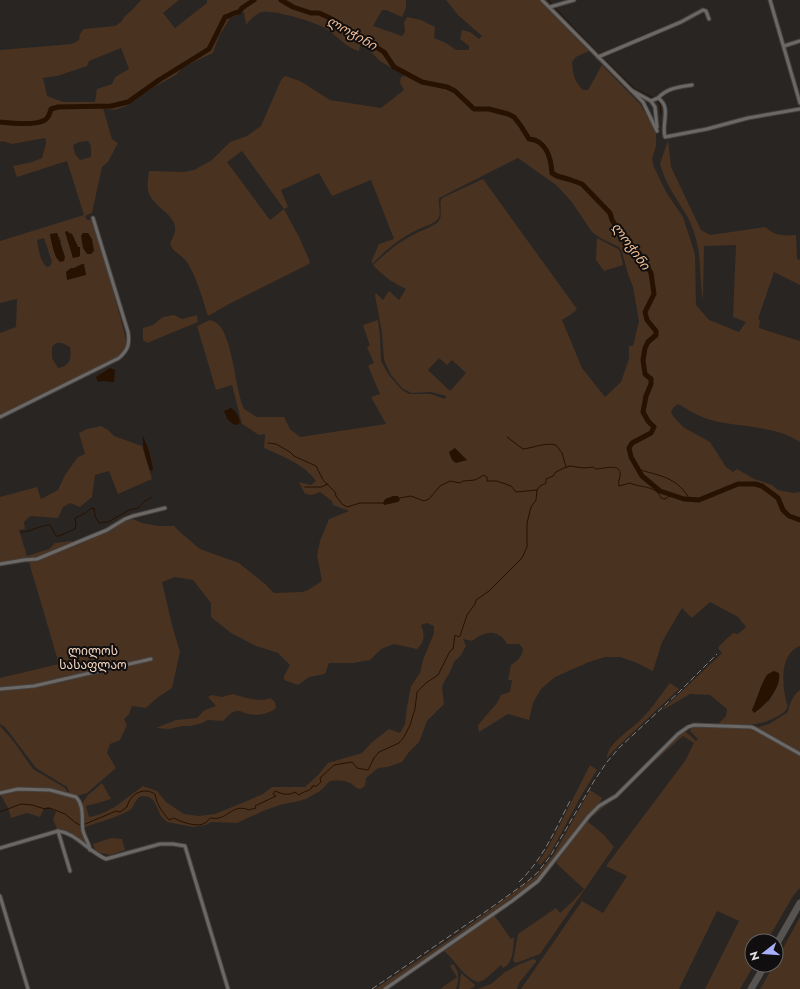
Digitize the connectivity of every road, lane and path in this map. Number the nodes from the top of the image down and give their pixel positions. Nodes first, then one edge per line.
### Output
1 (542, 0) edge
2 (574, 0) edge
3 (770, 0) edge
4 (550, 7) junction
5 (710, 19) dead end
6 (800, 42) edge
7 (784, 46) junction
8 (598, 57) junction
9 (692, 85) dead end
10 (631, 90) junction
11 (658, 98) junction
12 (651, 100) junction
13 (800, 103) edge
14 (800, 109) edge
15 (93, 218) dead end
16 (0, 417) edge
17 (165, 508) dead end
18 (0, 564) edge
19 (151, 659) dead end
20 (0, 689) edge
21 (800, 754) edge
22 (0, 793) edge
23 (58, 832) junction
24 (0, 848) edge
25 (90, 850) junction
26 (70, 871) dead end
27 (0, 896) edge
28 (28, 989) edge
29 (228, 989) edge
30 (385, 989) edge

1 - 4 street
2 - 4 street
3 - 7 street
4 - 8 street
5 - 8 street
6 - 7 street
7 - 13 street
8 - 10 street
9 - 11 street
10 - 12 street
10 - 12 street
11 - 12 street
11 - 14 street
15 - 16 street
17 - 18 street
19 - 20 street
21 - 30 street
22 - 25 street
23 - 24 street
23 - 25 street
23 - 26 street
25 - 29 street
27 - 28 street

